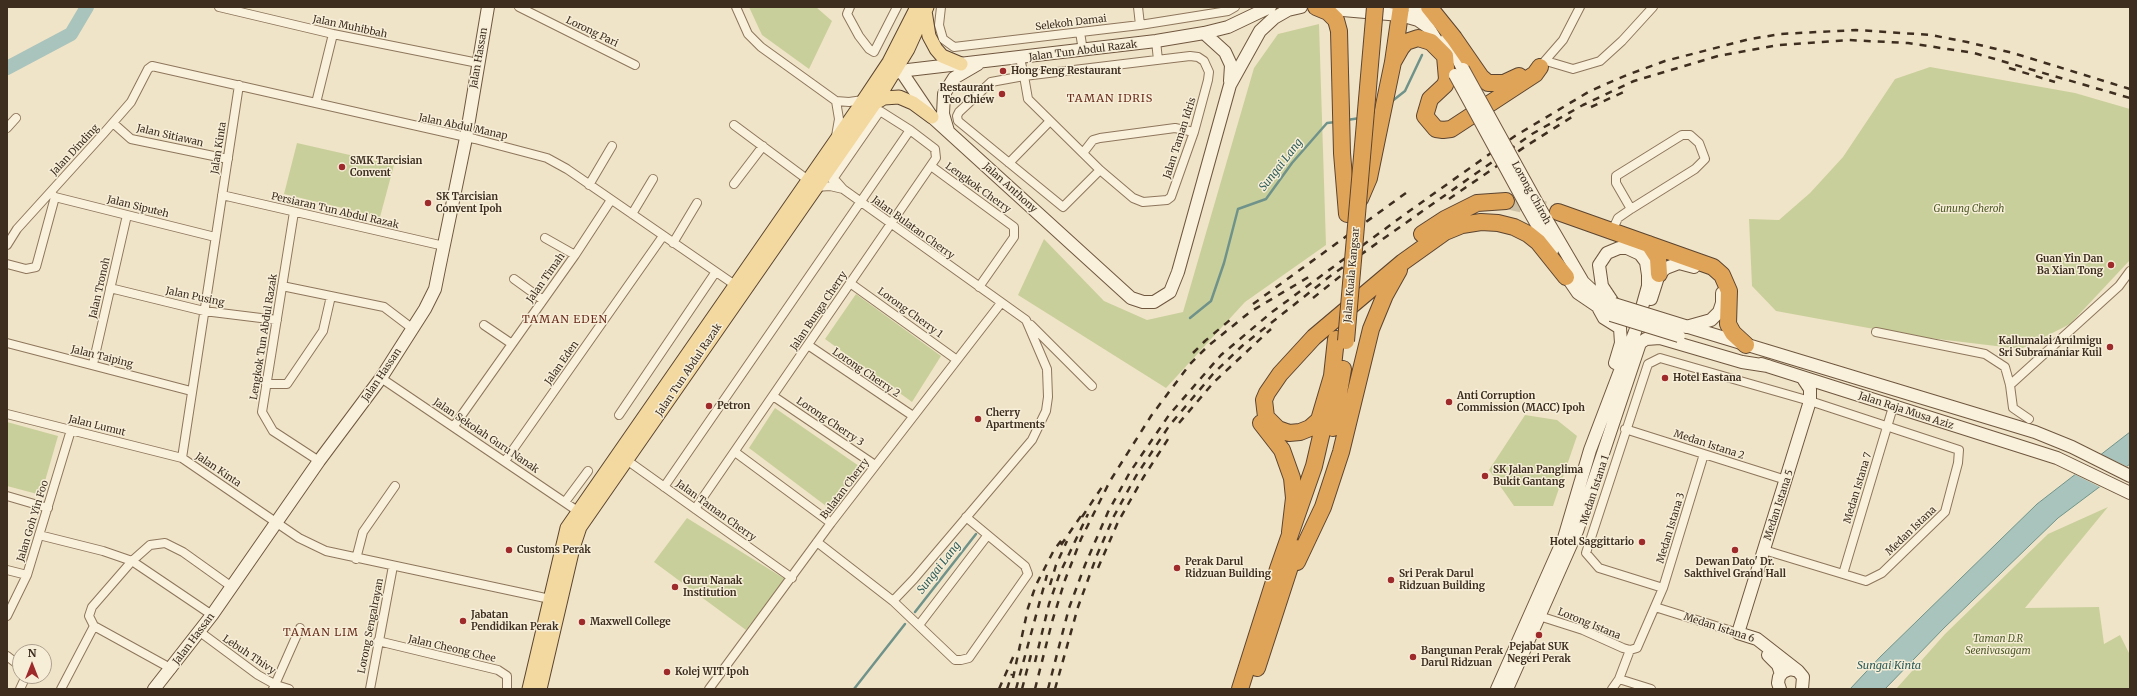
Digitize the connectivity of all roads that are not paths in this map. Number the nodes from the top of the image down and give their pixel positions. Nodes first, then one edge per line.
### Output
1 (219, 7) edge
2 (488, 7) edge
3 (519, 7) edge
4 (736, 7) edge
5 (850, 7) edge
6 (897, 7) edge
7 (941, 7) edge
8 (1138, 7) edge
9 (1235, 7) edge
10 (1270, 7) edge
11 (1301, 7) edge
12 (1311, 7) edge
13 (1316, 7) edge
14 (1365, 7) edge
15 (1375, 7) edge
16 (1580, 7) edge
17 (1653, 7) edge
18 (923, 8) edge
19 (1405, 10) edge
20 (1432, 12) edge
21 (1140, 25) junction
22 (1080, 32) junction
23 (333, 34) junction
24 (1204, 34) junction
25 (1156, 41) junction
26 (898, 45) junction
27 (1083, 51) junction
28 (1445, 56) junction
29 (1020, 58) junction
30 (1158, 60) junction
31 (1393, 62) junction
32 (478, 63) junction
33 (979, 63) junction
34 (961, 64) junction
35 (1543, 64) junction
36 (636, 65) dead end
37 (152, 66) joint
38 (897, 70) junction
39 (1459, 72) junction
40 (1024, 76) junction
41 (239, 85) junction
42 (1230, 85) junction
43 (836, 101) junction
44 (869, 102) junction
45 (316, 103) junction
46 (932, 117) junction
47 (16, 118) dead end
48 (1050, 121) junction
49 (114, 123) junction
50 (734, 125) dead end
51 (7, 128) edge
52 (910, 130) junction
53 (948, 132) junction
54 (1194, 132) junction
55 (466, 138) junction
56 (836, 140) junction
57 (612, 146) dead end
58 (763, 146) junction
59 (1083, 153) junction
60 (228, 159) junction
61 (1009, 163) junction
62 (931, 166) junction
63 (1100, 170) junction
64 (819, 178) junction
65 (653, 179) dead end
66 (734, 184) dead end
67 (589, 185) junction
68 (843, 189) junction
69 (52, 194) junction
70 (222, 196) junction
71 (611, 200) junction
72 (1506, 201) tunnel mouth
73 (860, 202) junction
74 (696, 203) dead end
75 (1358, 203) junction
76 (1532, 206) junction
77 (1631, 209) junction
78 (294, 212) junction
79 (1558, 212) tunnel mouth
80 (632, 214) junction
81 (1347, 214) junction
82 (127, 215) junction
83 (892, 224) junction
84 (1612, 230) junction
85 (664, 236) junction
86 (215, 237) junction
87 (546, 238) dead end
88 (673, 243) junction
89 (1649, 244) junction
90 (7, 245) edge
91 (444, 246) junction
92 (774, 247) junction
93 (575, 255) junction
94 (1403, 262) junction
95 (7, 264) edge
96 (715, 272) junction
97 (2130, 272) edge
98 (1659, 274) junction
99 (1566, 278) junction
100 (514, 279) dead end
101 (850, 283) junction
102 (735, 285) junction
103 (282, 286) junction
104 (979, 287) junction
105 (110, 288) junction
106 (331, 296) junction
107 (543, 300) junction
108 (1000, 303) junction
109 (1599, 309) junction
110 (1613, 309) junction
111 (204, 310) junction
112 (728, 313) junction
113 (276, 320) junction
114 (1026, 320) junction
115 (484, 325) dead end
116 (413, 328) junction
117 (1683, 330) junction
118 (1876, 332) dead end
119 (1341, 340) junction
120 (7, 344) edge
121 (512, 344) junction
122 (808, 345) junction
123 (1746, 345) junction
124 (1660, 358) joint
125 (957, 360) junction
126 (93, 364) junction
127 (1768, 366) junction
128 (1332, 376) junction
129 (1802, 377) junction
130 (381, 378) junction
131 (266, 384) junction
132 (2010, 385) junction
133 (1092, 386) dead end
134 (191, 390) junction
135 (773, 396) junction
136 (1810, 402) junction
137 (1893, 407) junction
138 (7, 414) edge
139 (620, 415) dead end
140 (913, 416) junction
141 (2029, 419) dead end
142 (454, 426) junction
143 (1888, 427) junction
144 (1625, 429) junction
145 (71, 430) junction
146 (1590, 450) junction
147 (735, 452) junction
148 (1704, 454) junction
149 (182, 458) junction
150 (319, 461) junction
151 (505, 461) junction
152 (628, 461) junction
153 (876, 465) junction
154 (588, 471) dead end
155 (2130, 476) edge
156 (1786, 480) junction
157 (395, 486) dead end
158 (664, 487) junction
159 (2129, 492) edge
160 (7, 496) edge
161 (565, 502) junction
162 (48, 508) junction
163 (695, 509) junction
164 (579, 512) junction
165 (966, 517) junction
166 (277, 522) junction
167 (831, 523) junction
168 (1577, 532) junction
169 (39, 535) junction
170 (1294, 535) junction
171 (987, 536) junction
172 (817, 542) junction
173 (1764, 550) junction
174 (572, 553) junction
175 (356, 559) junction
176 (132, 561) junction
177 (393, 566) junction
178 (7, 570) edge
179 (1843, 574) junction
180 (27, 575) junction
181 (792, 578) junction
182 (232, 587) junction
183 (1663, 588) junction
184 (1282, 596) junction
185 (550, 599) junction
186 (893, 601) junction
187 (1655, 608) junction
188 (212, 615) junction
189 (1535, 615) junction
190 (7, 616) edge
191 (919, 625) junction
192 (94, 626) junction
193 (300, 628) dead end
194 (554, 628) junction
195 (200, 632) junction
196 (1738, 633) junction
197 (378, 641) junction
198 (1639, 645) joint
199 (1630, 650) junction
200 (172, 669) junction
201 (1798, 671) junction
202 (1619, 679) junction
203 (1778, 684) edge
204 (274, 687) edge
205 (61, 689) edge
206 (154, 689) edge
207 (289, 689) edge
208 (370, 689) edge
209 (507, 689) edge
210 (529, 689) edge
211 (540, 689) edge
212 (709, 689) edge
213 (1240, 689) edge
214 (1251, 689) edge
215 (1496, 689) edge
216 (1507, 689) edge
217 (1612, 689) edge
218 (1651, 689) edge
219 (1802, 689) edge

1 - 23 street, Jalan Muhibbah
2 - 32 main road, Jalan Hassan
3 - 36 street, Lorong Pari
4 - 43 street
5 - 6 street
7 - 22 street, Selekoh Damai
8 - 21 street
9 - 21 street, Selekoh Damai
10 - 24 main road, Jalan Tun Abdul Razak
11 - 42 main road
12 - 13 main road
13 - 19 main road
13 - 81 highway
14 - 81 highway, Jalan Kuala Kangsar
15 - 75 highway, Jalan Kuala Kangsar, bridge
16 - 35 street
17 - 35 street
18 - 26 main road, Jalan Tun Abdul Razak
18 - 34 main road
18 - 38 main road, Jalan Tun Abdul Razak
19 - 20 main road
19 - 28 main road
19 - 31 highway
20 - 35 highway
20 - 39 main road
21 - 22 street, Selekoh Damai
22 - 27 street
23 - 32 street, Jalan Muhibbah
23 - 45 street
24 - 25 main road, Jalan Tun Abdul Razak
24 - 42 main road
25 - 27 main road, Jalan Tun Abdul Razak
25 - 30 street
26 - 38 main road
26 - 44 main road, Jalan Tun Abdul Razak
27 - 29 main road, Jalan Tun Abdul Razak
28 - 31 highway
28 - 35 highway
28 - 39 main road
29 - 33 main road, Jalan Tun Abdul Razak
29 - 40 street, Jalan Taman Idris
30 - 40 street, Jalan Taman Idris
30 - 54 street, Jalan Taman Idris
31 - 75 highway, bridge
32 - 55 main road, Jalan Hassan
33 - 34 main road, Jalan Tun Abdul Razak
33 - 53 main road
34 - 38 main road, Jalan Tun Abdul Razak
37 - 41 street, Jalan Abdul Manap
37 - 49 street, Jalan Dinding
38 - 44 main road, Jalan Tun Abdul Razak
38 - 46 main road, Jalan Anthony
39 - 76 main road, Lorong Chiroh, bridge
40 - 48 street, Jalan Taman Idris
40 - 61 street
41 - 45 street, Jalan Abdul Manap
41 - 60 street, Jalan Kinta
42 - 53 main road, Jalan Anthony
43 - 44 street
43 - 56 street
44 - 46 main road
44 - 56 main road, Jalan Tun Abdul Razak
44 - 64 main road, Jalan Tun Abdul Razak
45 - 55 street, Jalan Abdul Manap
46 - 53 main road, Jalan Anthony
47 - 51 street
48 - 59 street, Jalan Taman Idris
48 - 61 street
49 - 60 street, Jalan Sitiawan
49 - 69 street, Jalan Dinding
50 - 58 street, Jalan Bulatan Cherry
52 - 62 street, Jalan Bunga Cherry
52 - 64 street, Jalan Bunga Cherry
52 - 73 street
54 - 59 street
54 - 63 street, Jalan Taman Idris
55 - 67 street, Jalan Abdul Manap
55 - 91 main road, Jalan Hassan
56 - 64 main road, Jalan Tun Abdul Razak
57 - 67 street
58 - 64 street, Jalan Bulatan Cherry
58 - 66 street
59 - 63 street, Jalan Taman Idris
60 - 70 street, Jalan Kinta
61 - 63 street
62 - 83 street, Jalan Bunga Cherry
62 - 104 street, Lengkok Cherry
64 - 68 street, Jalan Bulatan Cherry
64 - 68 street
64 - 92 main road, Jalan Tun Abdul Razak
64 - 102 main road, Jalan Tun Abdul Razak
65 - 80 street
67 - 71 street, Jalan Abdul Manap
68 - 73 street, Jalan Bulatan Cherry
69 - 82 street, Jalan Siputeh
69 - 90 street, Jalan Dinding
69 - 95 street
70 - 78 street, Persiaran Tun Abdul Razak
70 - 86 street, Jalan Kinta
71 - 80 street, Jalan Abdul Manap
71 - 93 street, Jalan Timah
72 - 170 highway
73 - 83 street, Jalan Bulatan Cherry
73 - 158 street
74 - 88 street
75 - 119 highway, Jalan Kuala Kangsar, bridge
76 - 99 main road, Lorong Chiroh
76 - 110 main road, Lorong Chiroh
77 - 77 street
77 - 84 street
78 - 91 street, Persiaran Tun Abdul Razak
78 - 103 street, Lengkok Tun Abdul Razak
79 - 84 highway
80 - 85 street, Jalan Abdul Manap
81 - 119 highway, Jalan Kuala Kangsar
82 - 86 street, Jalan Siputeh
82 - 105 street, Jalan Tronoh
83 - 101 street, Jalan Bunga Cherry
83 - 104 street, Jalan Bulatan Cherry
84 - 89 highway
85 - 88 street, Jalan Abdul Manap
85 - 151 street, Jalan Eden
86 - 111 street, Jalan Kinta
87 - 93 street
88 - 96 street, Jalan Abdul Manap
89 - 98 highway
89 - 123 highway
91 - 116 main road, Jalan Hassan
92 - 102 main road
92 - 112 main road, Jalan Tun Abdul Razak
93 - 107 street, Jalan Timah
94 - 99 highway
94 - 128 highway
94 - 184 highway
96 - 102 street, Jalan Abdul Manap
96 - 139 street
97 - 132 street
98 - 117 main road
98 - 168 main road
99 - 109 main road, Lorong Chiroh
100 - 107 street
101 - 122 street, Jalan Bunga Cherry
101 - 125 street, Lorong Cherry 1
102 - 112 main road
102 - 164 main road, Jalan Tun Abdul Razak
103 - 106 street
103 - 113 street, Lengkok Tun Abdul Razak
104 - 108 street, Jalan Bulatan Cherry
105 - 111 street, Jalan Pusing
105 - 126 street, Jalan Tronoh
106 - 116 street
106 - 131 street
107 - 121 street, Jalan Timah
108 - 114 street
108 - 125 street, Bulatan Cherry
109 - 110 main road
109 - 146 main road
110 - 117 main road, bridge
110 - 146 main road
111 - 113 street, Jalan Pusing
111 - 134 street, Jalan Kinta
112 - 152 main road, Jalan Tun Abdul Razak
113 - 131 street, Lengkok Tun Abdul Razak
114 - 133 street
114 - 165 street
115 - 121 street
116 - 130 main road, Jalan Hassan
117 - 123 main road, Jalan Raja Musa Aziz
117 - 127 main road, Jalan Raja Musa Aziz
118 - 132 street
119 - 128 highway, Jalan Kuala Kangsar
119 - 170 highway, Jalan Kuala Kangsar
120 - 126 street, Jalan Taiping
121 - 142 street, Jalan Timah
122 - 135 street, Jalan Bunga Cherry
122 - 140 street, Lorong Cherry 2
123 - 155 main road, Jalan Raja Musa Aziz
124 - 136 street, Medan Istana
124 - 144 street, Medan Istana 1
125 - 140 street, Bulatan Cherry
126 - 134 street, Jalan Taiping
127 - 129 main road, Jalan Raja Musa Aziz
127 - 168 main road
128 - 170 highway, Jalan Kuala Kangsar
129 - 136 main road, Medan Istana 5
129 - 137 main road, Jalan Raja Musa Aziz
130 - 142 street, Jalan Sekolah Guru Nanak
130 - 150 main road, Jalan Hassan
131 - 150 street, Lengkok Tun Abdul Razak
132 - 141 street
134 - 149 street, Jalan Kinta
135 - 147 street, Jalan Bunga Cherry
135 - 153 street, Lorong Cherry 3
136 - 143 street, Medan Istana
136 - 156 main road, Medan Istana 5
137 - 143 street, Medan Istana 7
137 - 159 main road, Jalan Raja Musa Aziz
138 - 145 street, Jalan Lumut
140 - 153 street, Bulatan Cherry
142 - 151 street, Jalan Sekolah Guru Nanak
143 - 179 street, Medan Istana 7
143 - 179 street, Medan Istana
144 - 148 street, Medan Istana 2
144 - 183 street, Medan Istana 1
145 - 149 street, Jalan Lumut
145 - 162 street, Jalan Goh Yin Foo
146 - 189 main road
147 - 163 street, Jalan Bunga Cherry
147 - 167 street
148 - 156 street, Medan Istana 2
148 - 183 street, Medan Istana 3
149 - 166 street, Jalan Kinta
150 - 166 main road, Jalan Hassan
151 - 161 street, Jalan Sekolah Guru Nanak
152 - 158 street, Jalan Taman Cherry
152 - 174 main road, Jalan Tun Abdul Razak
153 - 167 street, Bulatan Cherry
154 - 161 street
156 - 173 main road, Medan Istana 5
157 - 175 street
158 - 163 street, Jalan Taman Cherry
160 - 162 street
161 - 164 street, Jalan Sekolah Guru Nanak
162 - 169 street, Jalan Goh Yin Foo
163 - 181 street, Jalan Taman Cherry
164 - 185 main road, Jalan Tun Abdul Razak
165 - 171 street
165 - 186 street
166 - 175 street, Jalan Kinta
166 - 182 main road, Jalan Hassan
167 - 172 street, Bulatan Cherry
168 - 189 main road
169 - 176 street
169 - 180 street, Jalan Goh Yin Foo
170 - 184 highway
170 - 213 highway
171 - 191 street
171 - 191 street
172 - 181 street, Bulatan Cherry
172 - 186 street
173 - 179 street, Medan Istana
173 - 196 main road, Medan Istana 5
174 - 185 main road
174 - 194 main road, Jalan Tun Abdul Razak
175 - 177 street, Jalan Kinta
176 - 182 street
176 - 188 street
176 - 192 street
177 - 185 street, Jalan Kinta
177 - 197 street, Lorong Sengalrayan
178 - 180 street
180 - 190 street, Jalan Goh Yin Foo
181 - 212 street, Bulatan Cherry
182 - 188 main road, Jalan Hassan
183 - 187 street, Medan Istana 3
184 - 214 highway
185 - 194 main road
185 - 210 main road, Jalan Tun Abdul Razak
186 - 191 street
187 - 196 street, Medan Istana 6
187 - 198 street, Medan Istana 3
188 - 195 main road, Jalan Hassan
189 - 199 street, Lorong Istana
189 - 215 main road
189 - 216 main road
192 - 200 street
192 - 205 street
193 - 204 street
194 - 211 main road, Jalan Tun Abdul Razak
195 - 200 main road, Jalan Hassan
195 - 204 street, Lebuh Thivy
196 - 201 main road, Medan Istana 6
196 - 203 main road
197 - 208 street, Lorong Sengalrayan
197 - 209 street, Jalan Cheong Chee
198 - 199 street, Lorong Istana
199 - 202 street
200 - 206 main road, Jalan Hassan
201 - 203 main road
201 - 219 main road
202 - 217 street
202 - 218 street
204 - 207 street, Lebuh Thivy

